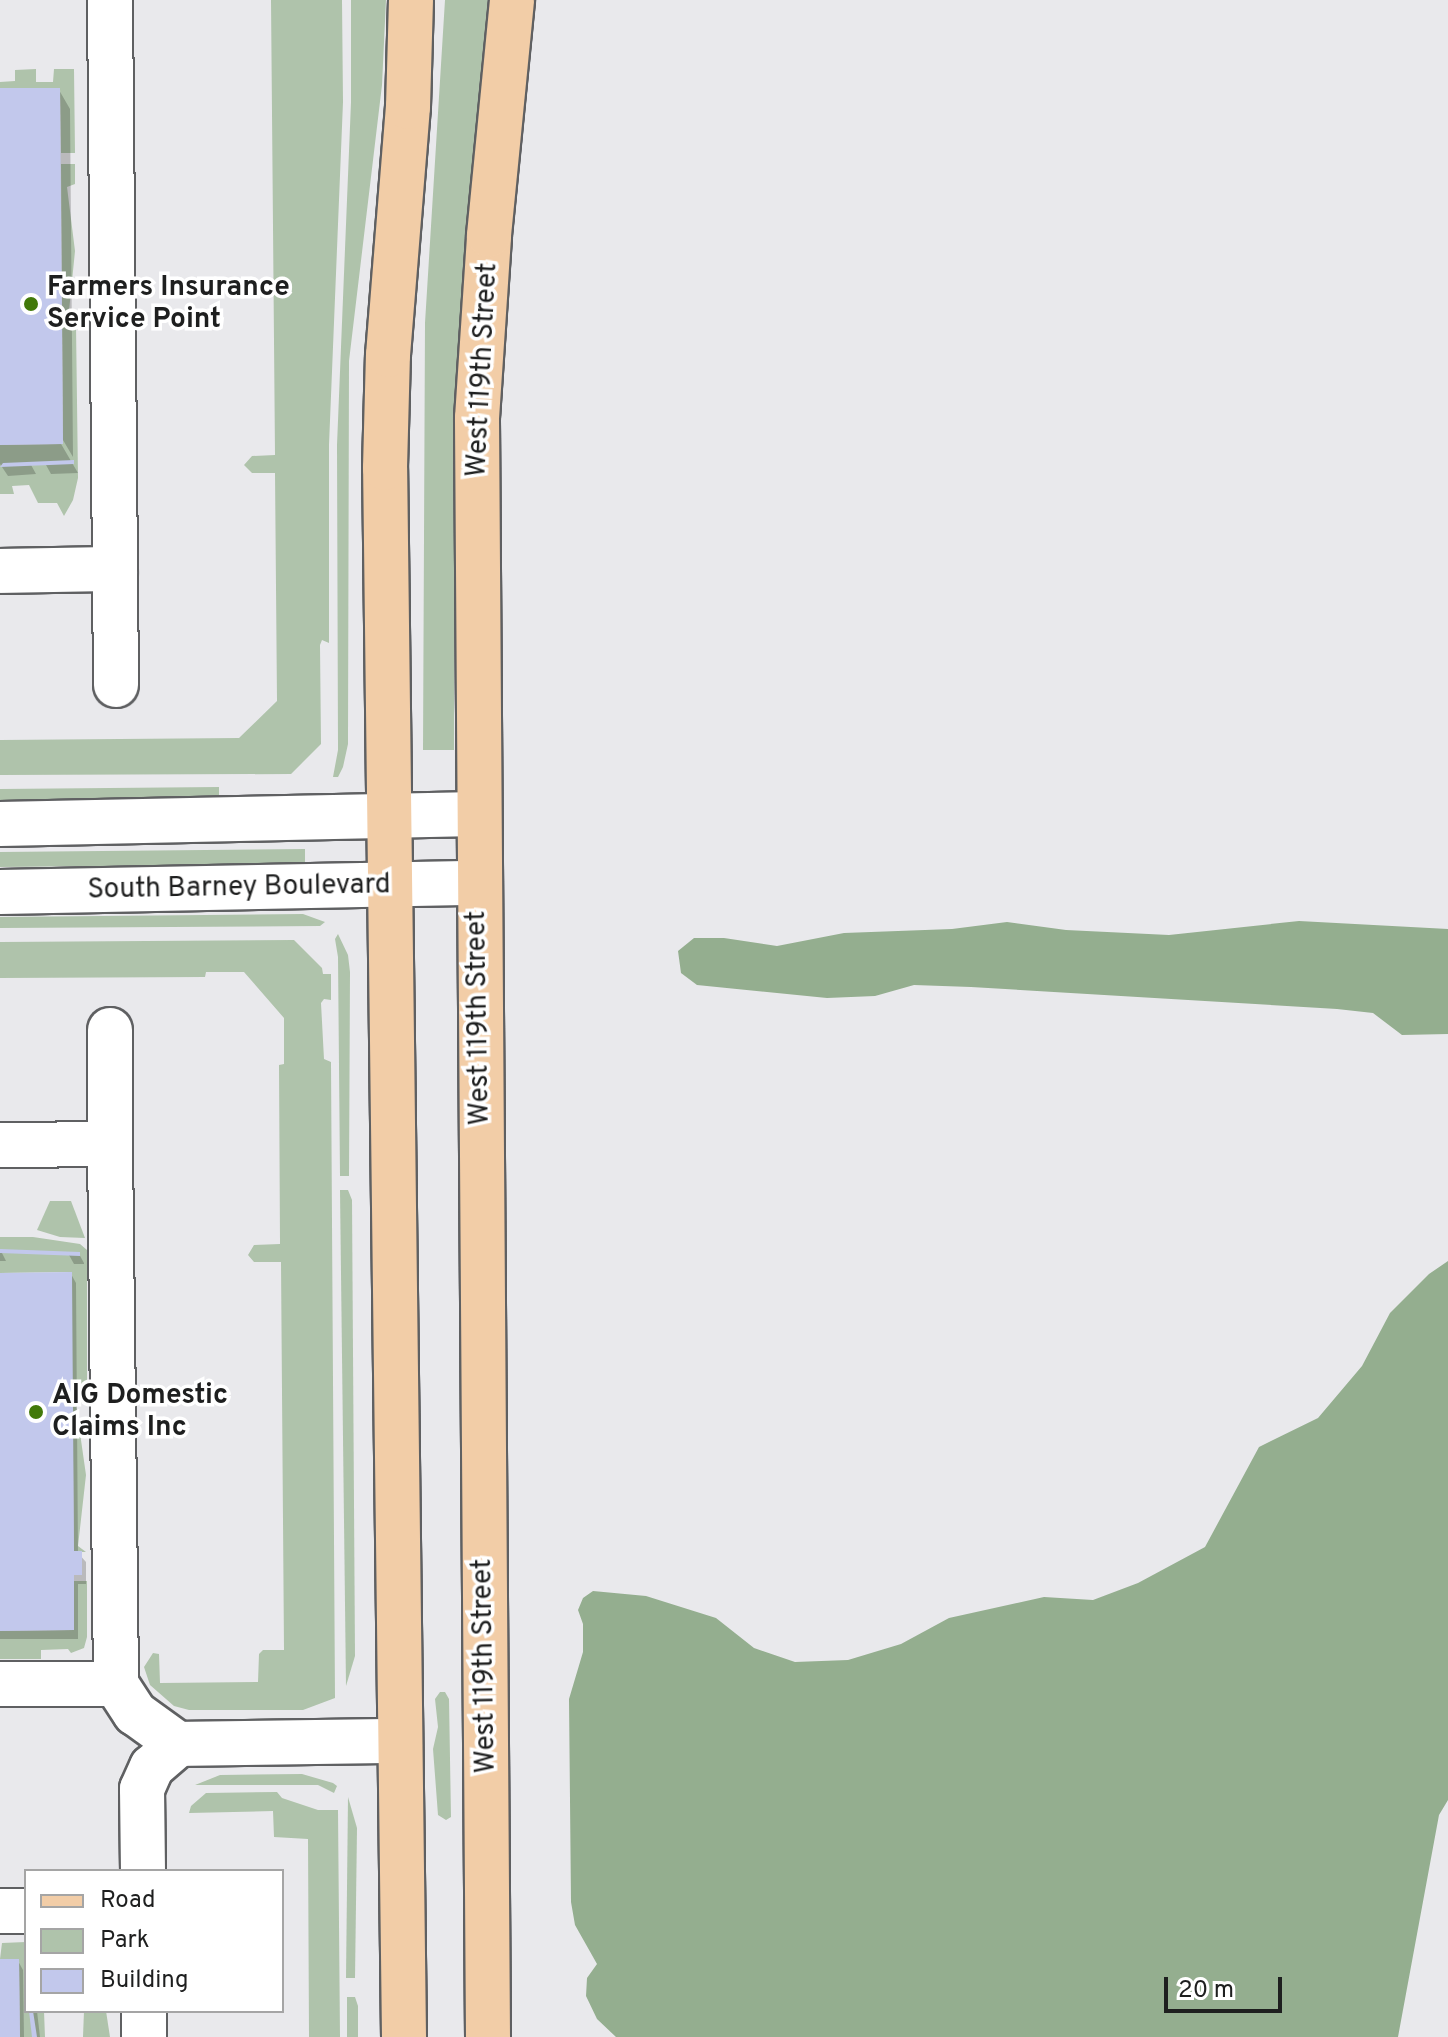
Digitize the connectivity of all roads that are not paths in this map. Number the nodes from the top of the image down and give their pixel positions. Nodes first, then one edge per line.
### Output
1 (110, 0) edge
2 (411, 0) edge
3 (512, 0) edge
4 (115, 569) junction
5 (0, 571) edge
6 (116, 685) dead end
7 (477, 814) junction
8 (389, 816) junction
9 (0, 824) edge
10 (478, 883) junction
11 (389, 885) junction
12 (0, 892) edge
13 (110, 1030) dead end
14 (110, 1144) junction
15 (0, 1145) edge
16 (0, 1684) edge
17 (116, 1684) junction
18 (400, 1741) junction
19 (178, 1744) junction
20 (143, 1869) edge
21 (0, 1911) edge
22 (24, 1911) edge
23 (144, 2013) edge
24 (144, 2037) edge
25 (404, 2037) edge
26 (488, 2037) edge

1 - 4 street
2 - 8 main road
3 - 7 main road, West 119th Street
4 - 5 street
4 - 6 street
7 - 8 street
7 - 10 main road, West 119th Street
8 - 9 street
8 - 11 main road
10 - 11 street, South Barney Boulevard
10 - 26 main road, West 119th Street
11 - 12 street, South Barney Boulevard
11 - 18 main road
13 - 14 street
14 - 15 street
14 - 17 street
16 - 17 street
17 - 19 street
18 - 19 street
18 - 25 main road
19 - 20 street
21 - 22 street
23 - 24 street

